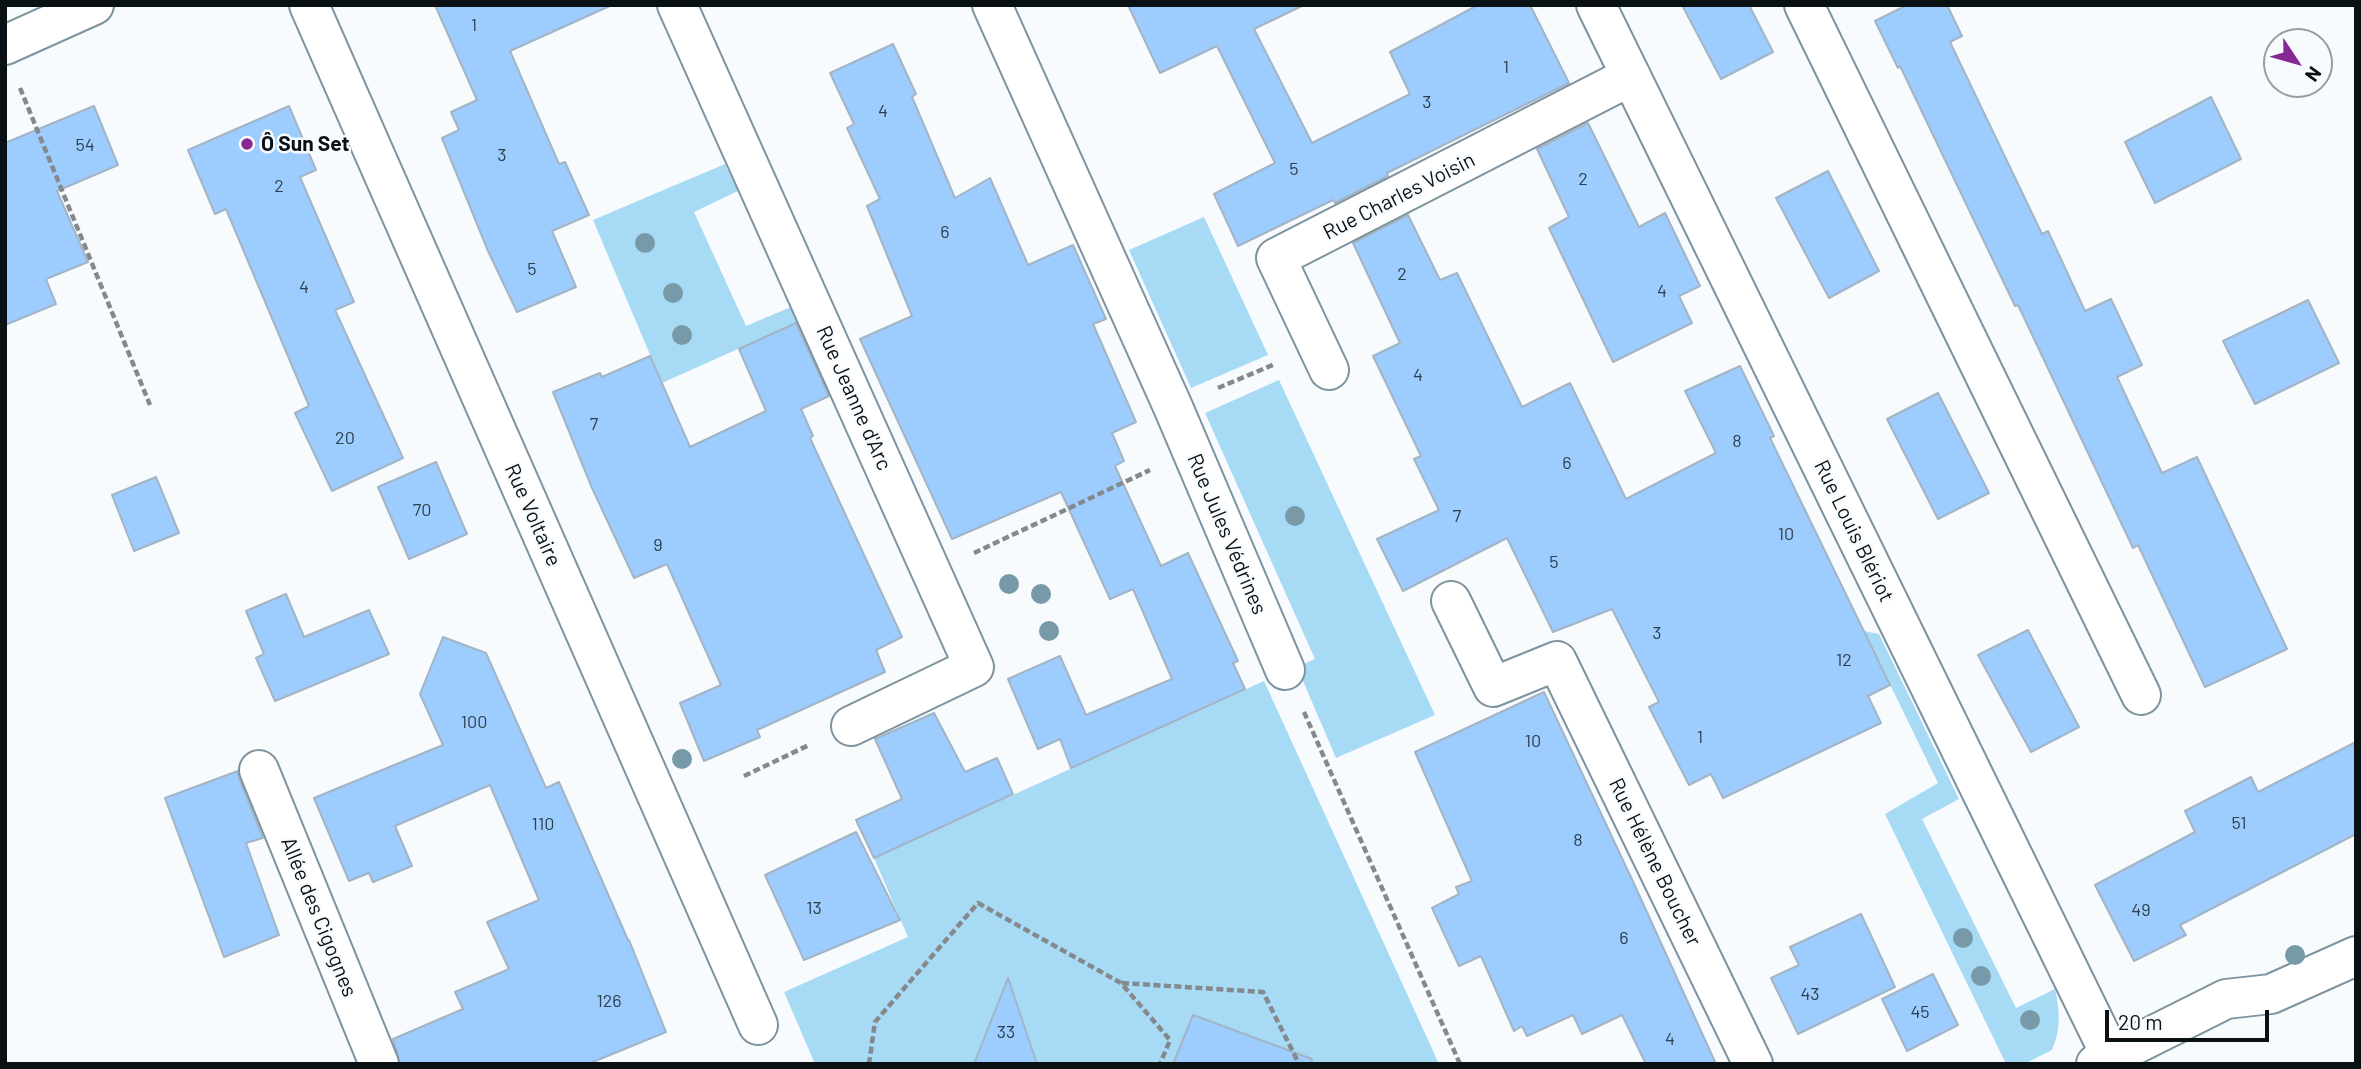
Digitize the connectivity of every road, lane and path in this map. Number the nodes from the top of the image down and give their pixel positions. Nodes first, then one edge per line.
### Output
1 (94, 5) edge
2 (309, 5) edge
3 (677, 5) edge
4 (992, 5) edge
5 (1596, 5) edge
6 (1804, 5) edge
7 (10, 61) edge
8 (1631, 76) junction
9 (1323, 357) joint
10 (150, 405) dead end
11 (1173, 407) junction
12 (1192, 451) junction
13 (932, 573) junction
14 (1451, 601) dead end
15 (1285, 670) joint
16 (2141, 695) dead end
17 (851, 726) joint
18 (259, 770) dead end
19 (744, 776) dead end
20 (2356, 956) edge
21 (1121, 983) junction
22 (758, 1025) dead end
23 (2104, 1060) edge
24 (379, 1064) edge
25 (869, 1064) edge
26 (1160, 1064) edge
27 (1298, 1064) edge
28 (1460, 1064) edge
29 (1752, 1064) edge

1 - 7 street
2 - 22 street, Rue Voltaire
3 - 13 street, Rue Jeanne d'Arc
4 - 11 street, Rue Jules Védrines
5 - 8 street, Rue Louis Blériot
6 - 16 street
7 - 10 path
8 - 9 street, Rue Charles Voisin
8 - 23 street, Rue Louis Blériot
9 - 11 path
11 - 12 street, Rue Jules Védrines
12 - 13 path
12 - 15 street, Rue Jules Védrines
13 - 17 street, Rue Jeanne d'Arc
14 - 29 street, Rue Hélène Boucher
15 - 28 path
17 - 19 path
18 - 24 street, Allée des Cigognes
20 - 23 street
21 - 25 path
21 - 26 path
21 - 27 path

